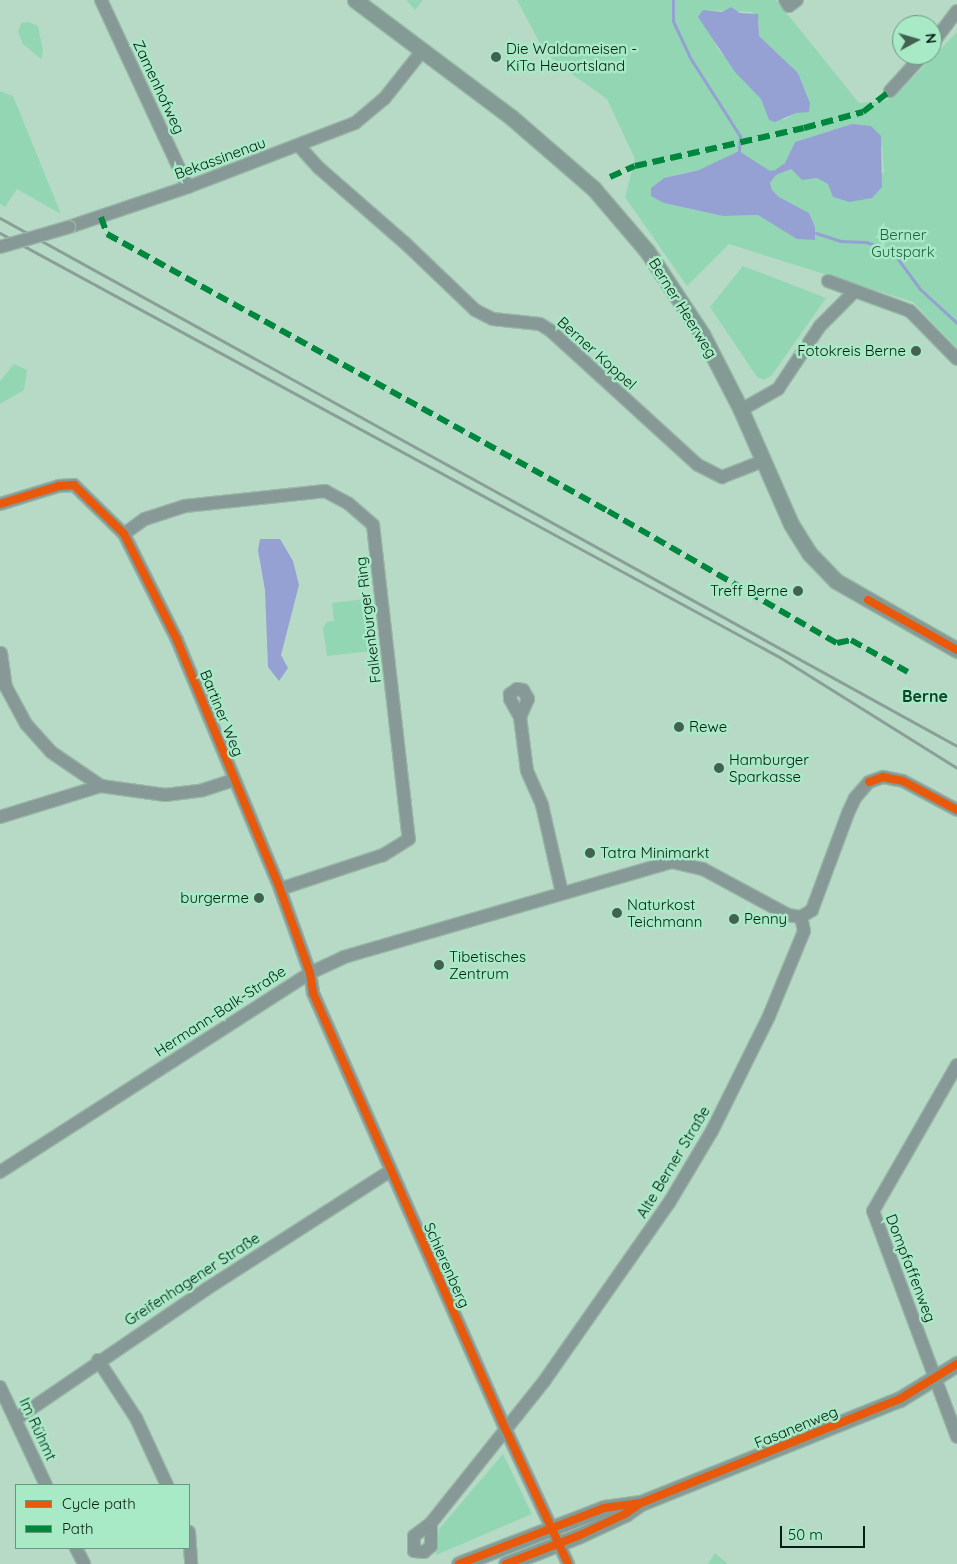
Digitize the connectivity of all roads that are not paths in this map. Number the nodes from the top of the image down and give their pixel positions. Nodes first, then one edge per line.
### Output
1 (101, 0) edge
2 (355, 0) edge
3 (957, 11) edge
4 (942, 31) edge
5 (422, 50) junction
6 (914, 65) edge
7 (890, 91) dead end
8 (299, 146) junction
9 (188, 187) junction
10 (0, 247) edge
11 (828, 281) dead end
12 (855, 291) junction
13 (957, 359) edge
14 (741, 410) junction
15 (763, 461) junction
16 (0, 504) edge
17 (124, 534) junction
18 (957, 650) edge
19 (1, 653) edge
20 (520, 717) dead end
21 (234, 780) junction
22 (101, 786) junction
23 (957, 810) edge
24 (0, 817) edge
25 (280, 889) junction
26 (562, 893) junction
27 (801, 917) junction
28 (310, 973) junction
29 (957, 1065) edge
30 (390, 1171) junction
31 (0, 1172) edge
32 (98, 1360) junction
33 (957, 1364) edge
34 (936, 1380) junction
35 (0, 1387) edge
36 (16, 1419) junction
37 (505, 1428) junction
38 (957, 1437) edge
39 (46, 1484) edge
40 (167, 1484) edge
41 (641, 1503) junction
42 (432, 1523) dead end
43 (551, 1528) junction
44 (559, 1544) junction
45 (190, 1548) edge
46 (76, 1549) edge
47 (84, 1564) edge
48 (191, 1564) edge
49 (459, 1564) edge
50 (506, 1564) edge
51 (568, 1564) edge

1 - 9 street, Zamenhofweg
2 - 5 main road, Berner Heerweg
3 - 4 street
5 - 8 street, Bekassinenau
5 - 14 main road, Berner Heerweg
6 - 7 street
8 - 9 street, Bekassinenau
8 - 15 street, Berner Koppel
9 - 10 street, Bekassinenau, bridge
11 - 12 street
12 - 13 street
12 - 14 street
14 - 15 main road, Berner Heerweg
15 - 18 main road, Berner Heerweg
16 - 17 street, Bartiner Weg
17 - 21 street, Bartiner Weg
17 - 25 street, Falkenburger Ring
19 - 22 street
20 - 26 street
21 - 22 street
21 - 25 street, Bartiner Weg
22 - 24 street
23 - 27 street
25 - 28 street, Bartiner Weg
26 - 27 street, Hermann-Balk-Straße
26 - 28 street, Hermann-Balk-Straße
27 - 37 street, Alte Berner Straße
28 - 30 street, Schierenberg
28 - 31 street, Hermann-Balk-Straße
29 - 34 street, Dompfaffenweg
30 - 32 street, Greifenhagener Straße
30 - 37 street, Schierenberg
32 - 36 street, Greifenhagener Straße
32 - 40 street
33 - 34 main road, Fasanenweg
34 - 38 street, Dompfaffenweg
34 - 41 main road, Fasanenweg
35 - 36 street, Im Rühmt
36 - 39 street, Im Rühmt
37 - 42 street, Alte Berner Straße
37 - 43 street, Schierenberg
41 - 43 main road, Fasanenweg
41 - 44 main road, Fasanenweg
43 - 44 street, Schierenberg
43 - 49 main road, Fasanenweg
44 - 50 main road, Fasanenweg
44 - 51 street, Schierenberg
45 - 48 street
46 - 47 street

